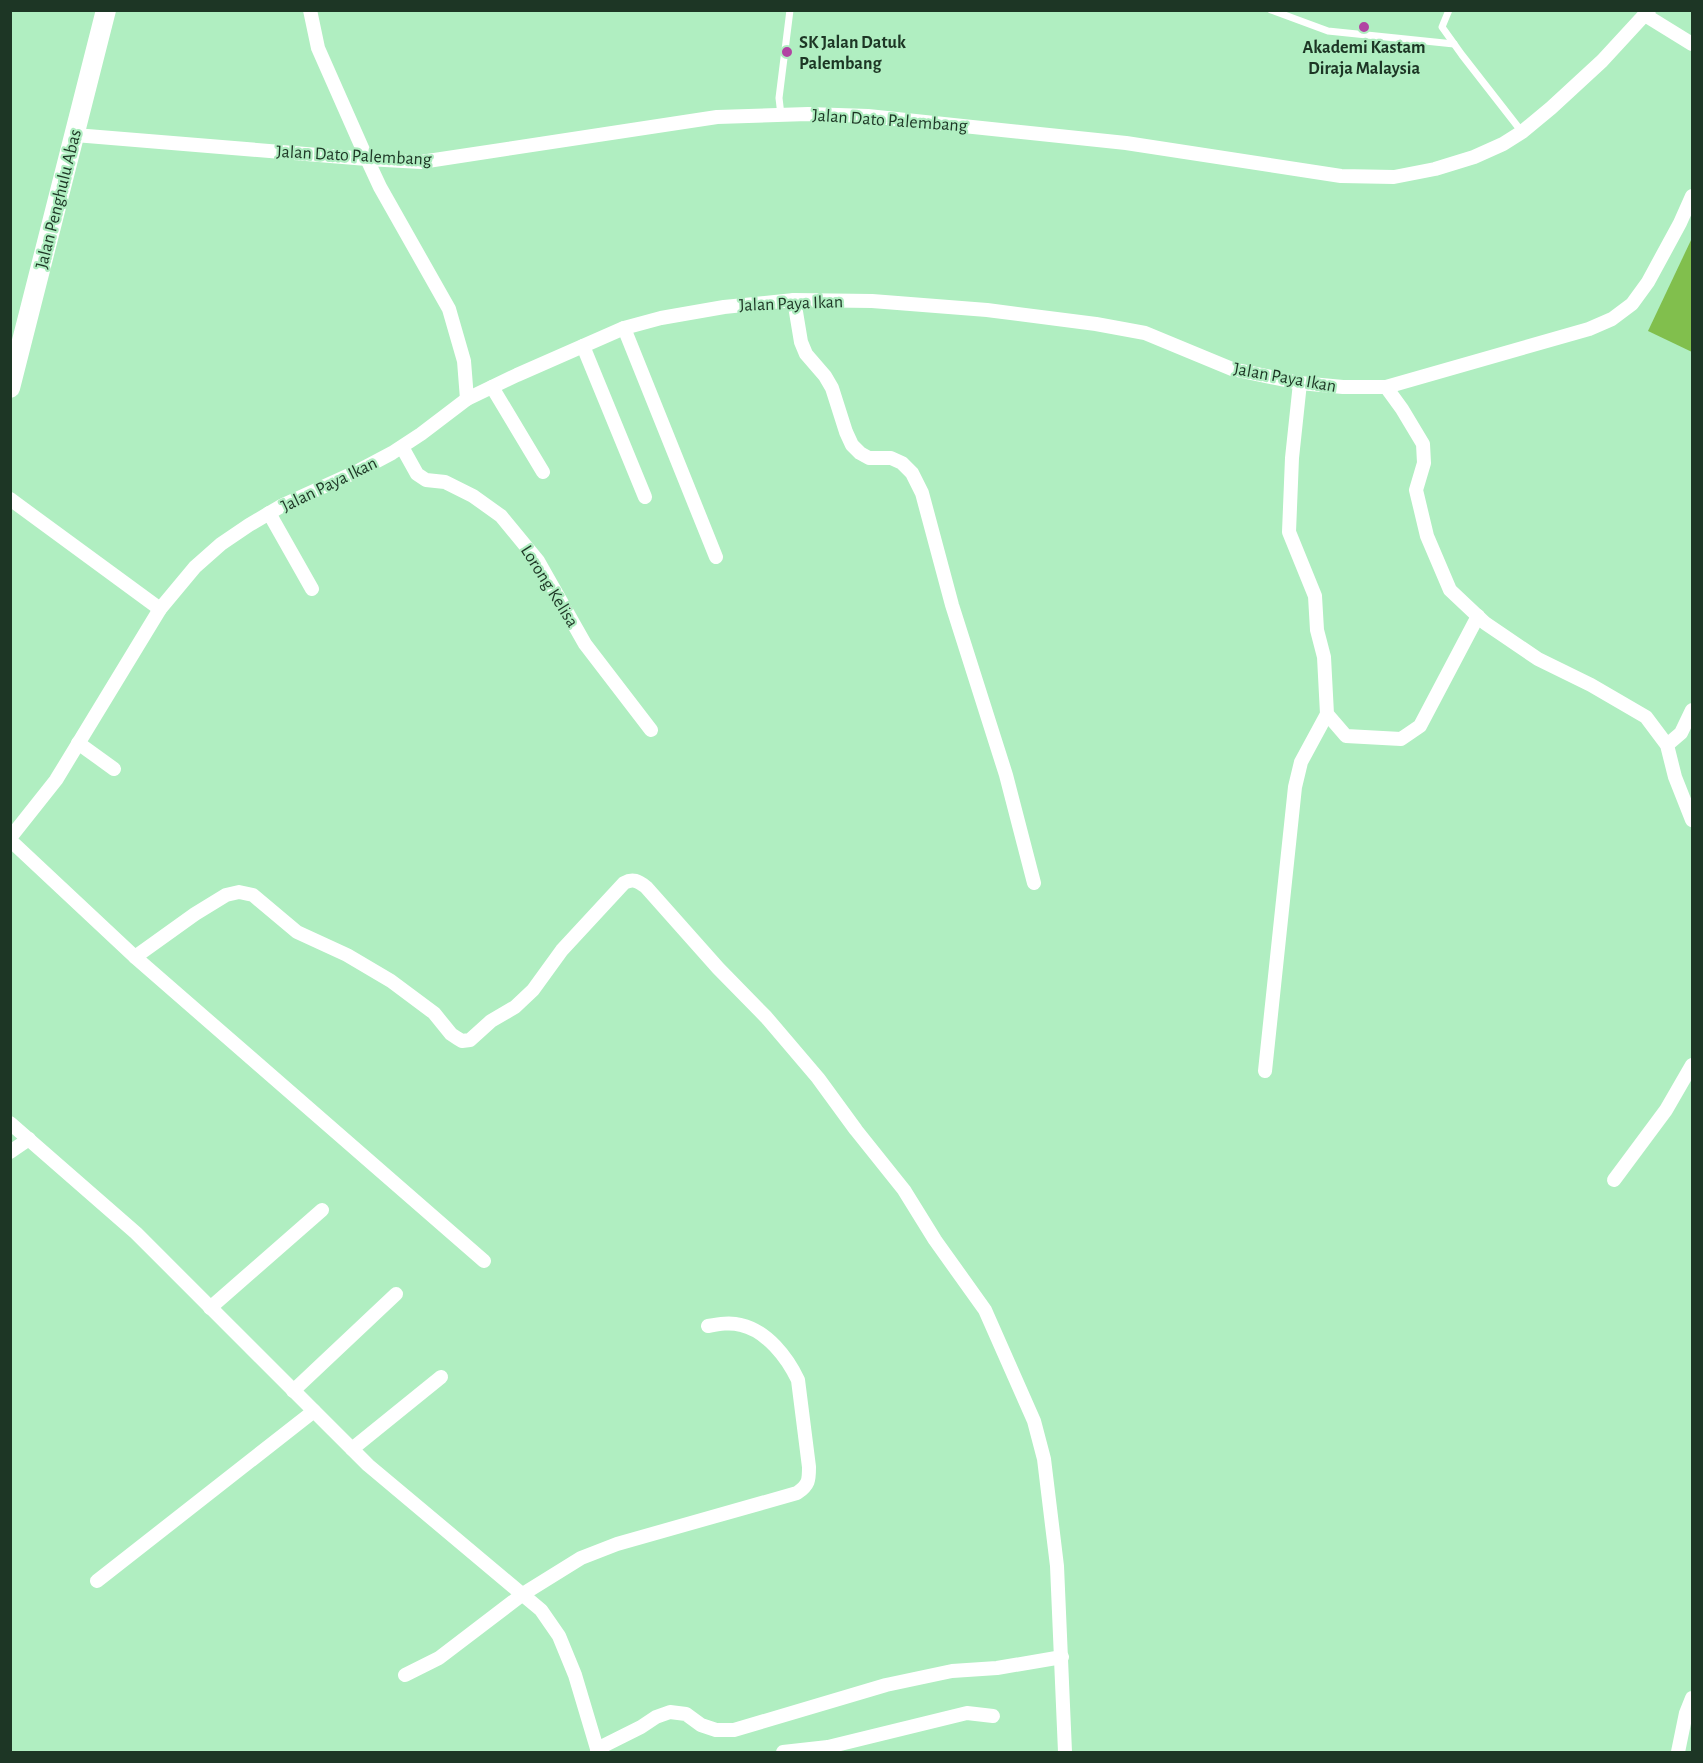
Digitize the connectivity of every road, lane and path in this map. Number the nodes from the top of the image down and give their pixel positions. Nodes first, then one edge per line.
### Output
1 (106, 10) edge
2 (310, 10) edge
3 (790, 10) edge
4 (1272, 10) edge
5 (1449, 10) edge
6 (1647, 13) edge
7 (1454, 44) junction
8 (1692, 44) edge
9 (781, 115) junction
10 (1522, 132) junction
11 (75, 135) junction
12 (367, 159) junction
13 (1692, 196) edge
14 (794, 300) junction
15 (624, 328) junction
16 (583, 346) junction
17 (1300, 383) junction
18 (492, 387) junction
19 (1386, 387) junction
20 (10, 388) edge
21 (467, 399) junction
22 (402, 447) junction
23 (543, 472) dead end
24 (645, 497) dead end
25 (10, 498) edge
26 (269, 513) junction
27 (716, 557) dead end
28 (312, 589) dead end
29 (160, 609) junction
30 (1478, 616) junction
31 (1692, 710) edge
32 (1326, 714) junction
33 (651, 730) dead end
34 (78, 743) junction
35 (1667, 745) junction
36 (114, 769) dead end
37 (1692, 820) edge
38 (10, 839) edge
39 (1034, 884) dead end
40 (135, 957) junction
41 (1692, 1065) edge
42 (1265, 1071) dead end
43 (10, 1123) edge
44 (29, 1139) junction
45 (10, 1152) edge
46 (1614, 1180) dead end
47 (322, 1210) dead end
48 (484, 1261) dead end
49 (396, 1294) dead end
50 (210, 1308) junction
51 (708, 1326) dead end
52 (441, 1377) dead end
53 (293, 1391) junction
54 (314, 1412) junction
55 (352, 1449) junction
56 (97, 1581) dead end
57 (523, 1594) junction
58 (1062, 1657) junction
59 (405, 1675) dead end
60 (1692, 1698) edge
61 (993, 1716) dead end
62 (597, 1751) edge
63 (783, 1752) edge
64 (1065, 1752) edge
65 (1678, 1752) edge

1 - 11 main road, Jalan Penghulu Abas
2 - 12 street
3 - 9 lane
4 - 7 lane
5 - 7 lane
6 - 8 street
6 - 10 street, Jalan Dato Palembang
7 - 10 lane
9 - 10 street, Jalan Dato Palembang
9 - 12 street, Jalan Dato Palembang
11 - 12 street, Jalan Dato Palembang
11 - 20 main road, Jalan Penghulu Abas
12 - 21 street
13 - 19 street, Jalan Paya Ikan
14 - 15 street, Jalan Paya Ikan
14 - 17 street, Jalan Paya Ikan
14 - 39 street
15 - 16 street, Jalan Paya Ikan
15 - 27 street
16 - 18 street, Jalan Paya Ikan
16 - 24 street
17 - 19 street, Jalan Paya Ikan
17 - 32 street
18 - 21 street, Jalan Paya Ikan
18 - 23 street
19 - 30 street
21 - 22 street, Jalan Paya Ikan
22 - 26 street, Jalan Paya Ikan
22 - 33 street, Lorong Kelisa
25 - 29 street
26 - 28 street
26 - 29 street, Jalan Paya Ikan
29 - 34 street, Jalan Paya Ikan
30 - 32 street
30 - 35 street
31 - 35 street
32 - 42 street
34 - 36 street
34 - 38 street, Jalan Paya Ikan
35 - 37 street
38 - 40 street
40 - 48 street
40 - 58 street
41 - 46 street
43 - 44 street
44 - 45 street
44 - 50 street
47 - 50 street
49 - 53 street
50 - 53 street
51 - 57 street
52 - 55 street
53 - 54 street
54 - 55 street
54 - 56 street
55 - 57 street
57 - 59 street
57 - 62 street
58 - 62 street
58 - 64 street
60 - 65 street
61 - 63 street

